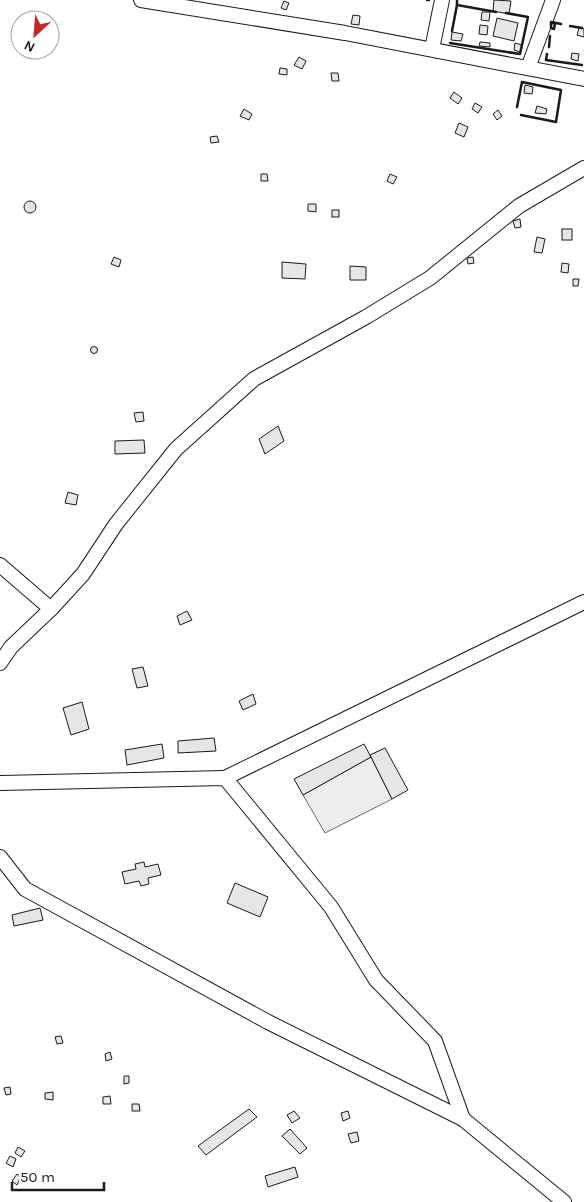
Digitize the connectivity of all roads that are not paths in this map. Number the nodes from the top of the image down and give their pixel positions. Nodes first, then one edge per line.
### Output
1 (142, 0) edge
2 (442, 0) edge
3 (553, 0) edge
4 (432, 49) junction
5 (528, 68) junction
6 (584, 79) edge
7 (584, 168) edge
8 (0, 565) edge
9 (584, 602) edge
10 (51, 609) junction
11 (0, 663) edge
12 (225, 778) junction
13 (0, 782) edge
14 (0, 857) edge
15 (463, 1119) junction
16 (564, 1202) edge

1 - 4 street
2 - 4 street
3 - 5 street
4 - 5 street
5 - 6 street
7 - 10 street
8 - 10 street
9 - 12 street
10 - 11 street
12 - 13 street
12 - 15 street
14 - 15 street
15 - 16 street

